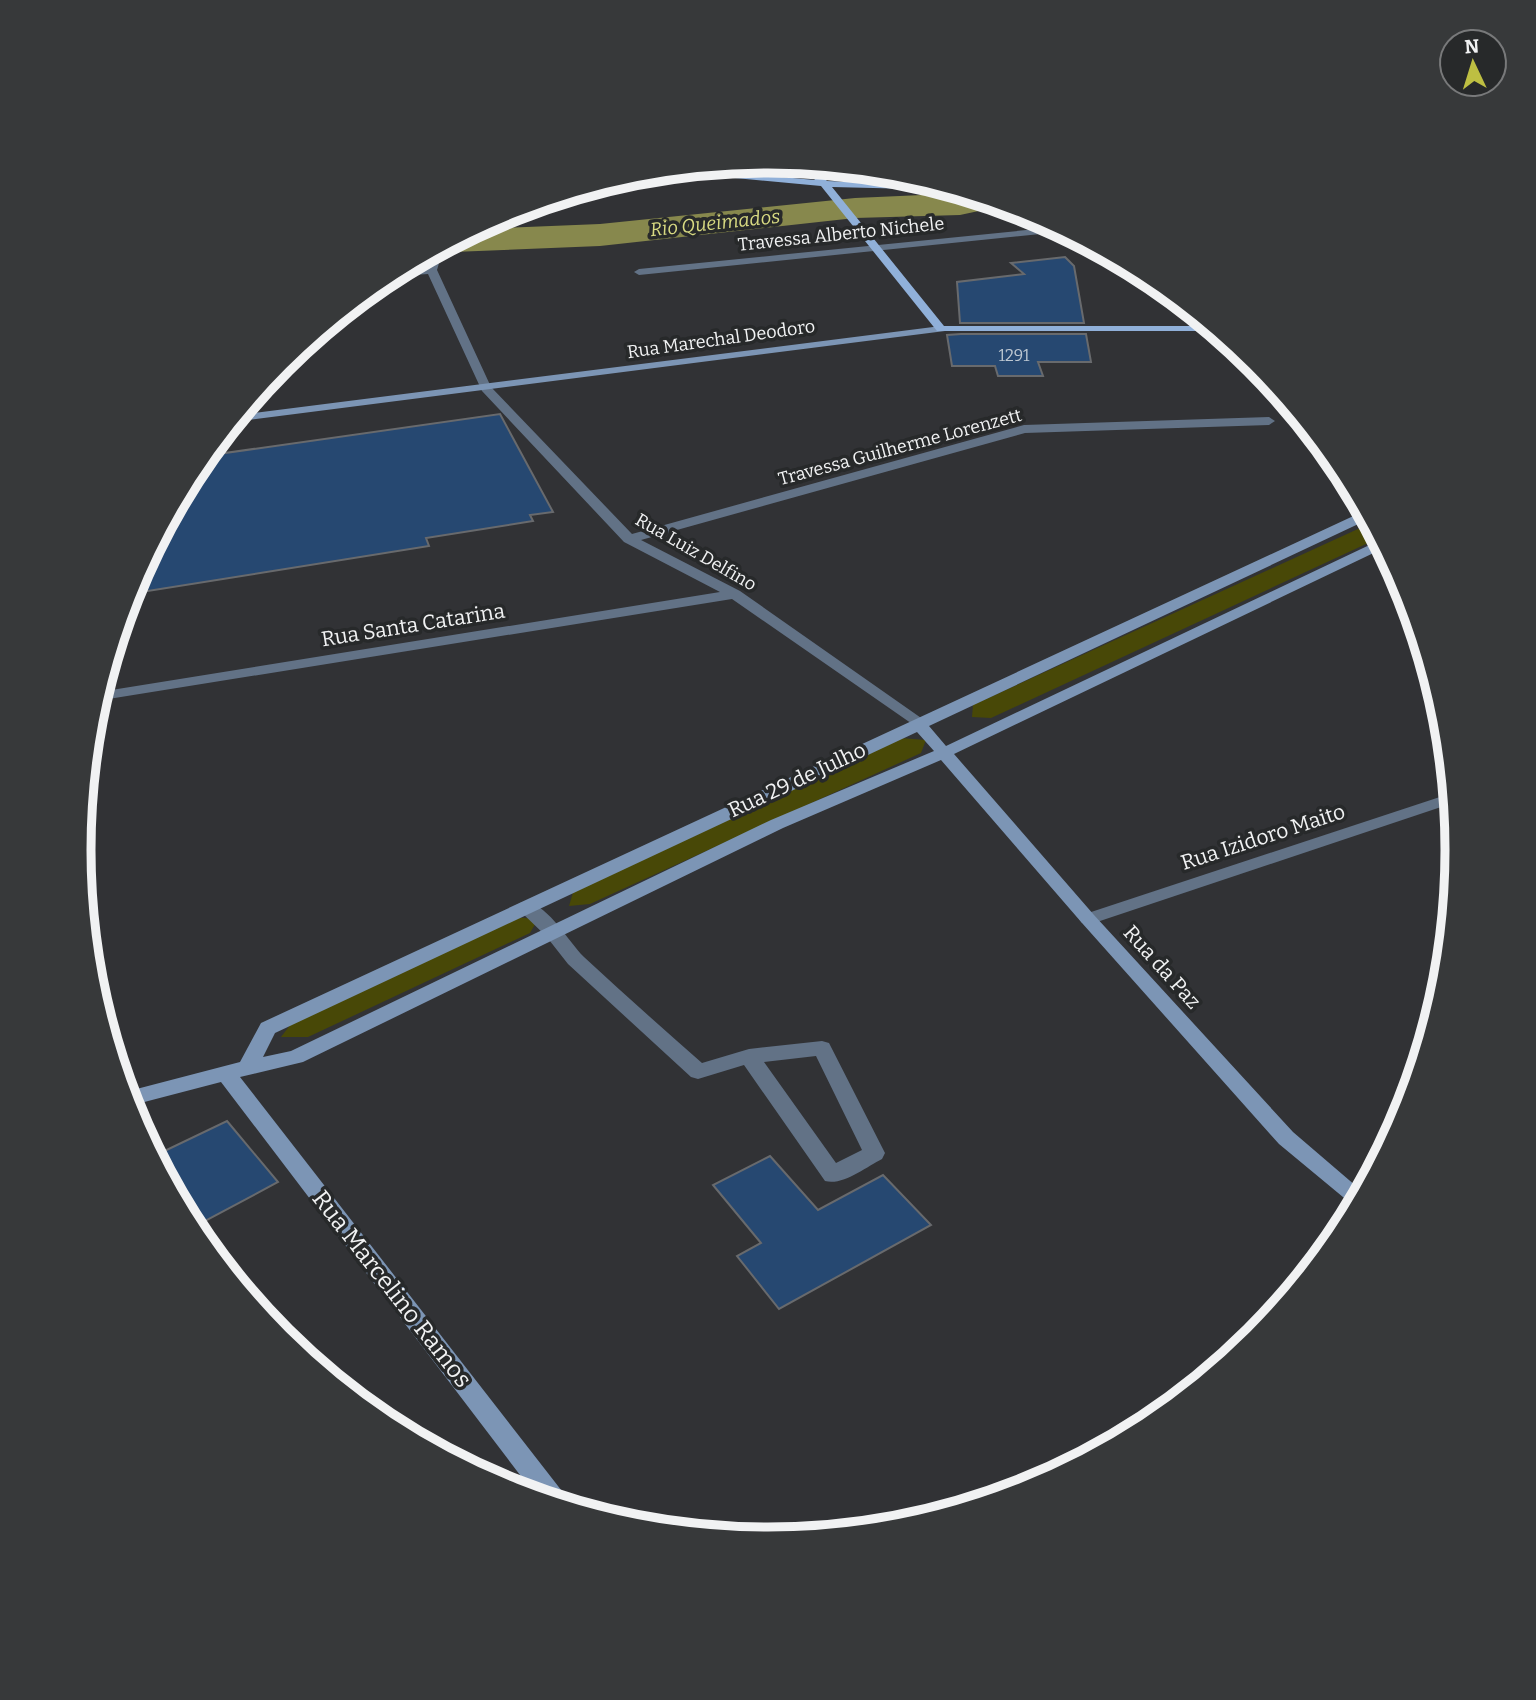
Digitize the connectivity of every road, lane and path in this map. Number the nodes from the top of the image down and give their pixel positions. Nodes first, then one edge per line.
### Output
1 (728, 174) edge
2 (815, 174) edge
3 (824, 184) junction
4 (905, 187) edge
5 (1042, 232) edge
6 (878, 248) junction
7 (435, 261) edge
8 (432, 270) junction
9 (417, 272) edge
10 (639, 272) dead end
11 (941, 329) junction
12 (1199, 329) edge
13 (486, 388) junction
14 (248, 417) edge
15 (1269, 421) dead end
16 (1358, 519) edge
17 (629, 539) junction
18 (1373, 548) edge
19 (735, 594) junction
20 (109, 695) edge
21 (918, 723) junction
22 (944, 753) junction
23 (1443, 801) edge
24 (526, 907) junction
25 (1088, 919) junction
26 (554, 932) junction
27 (750, 1056) junction
28 (237, 1070) junction
29 (138, 1096) edge
30 (1351, 1194) edge
31 (546, 1489) edge

1 - 3 main road
2 - 3 main road
3 - 4 main road
3 - 6 main road
5 - 6 street, Travessa Alberto Nichele
6 - 10 street, Travessa Alberto Nichele
6 - 11 main road
7 - 8 street
8 - 9 street
8 - 13 street, Rua Luiz Delfino
11 - 12 main road, Rua Marechal Deodoro
11 - 13 main road, Rua Marechal Deodoro
13 - 14 main road, Rua Marechal Deodoro
13 - 17 street, Rua Luiz Delfino
15 - 17 street, Travessa Guilherme Lorenzett
16 - 21 main road, Rua 29 de Julho
17 - 19 street, Rua Luiz Delfino
18 - 22 main road, Rua 29 de Julho
19 - 20 street, Rua Santa Catarina
19 - 21 street, Rua Luiz Delfino
21 - 22 main road, Rua Luiz Delfino
21 - 24 main road, Rua 29 de Julho
22 - 25 main road, Rua da Paz
22 - 26 main road, Rua 29 de Julho
23 - 25 street, Rua Izidoro Maito
24 - 26 street
24 - 28 main road, Rua 29 de Julho
25 - 30 main road, Rua da Paz
26 - 27 street
26 - 28 main road, Rua 29 de Julho
27 - 27 street
28 - 29 main road, Rua 29 de Julho
28 - 31 main road, Rua Marcelino Ramos

